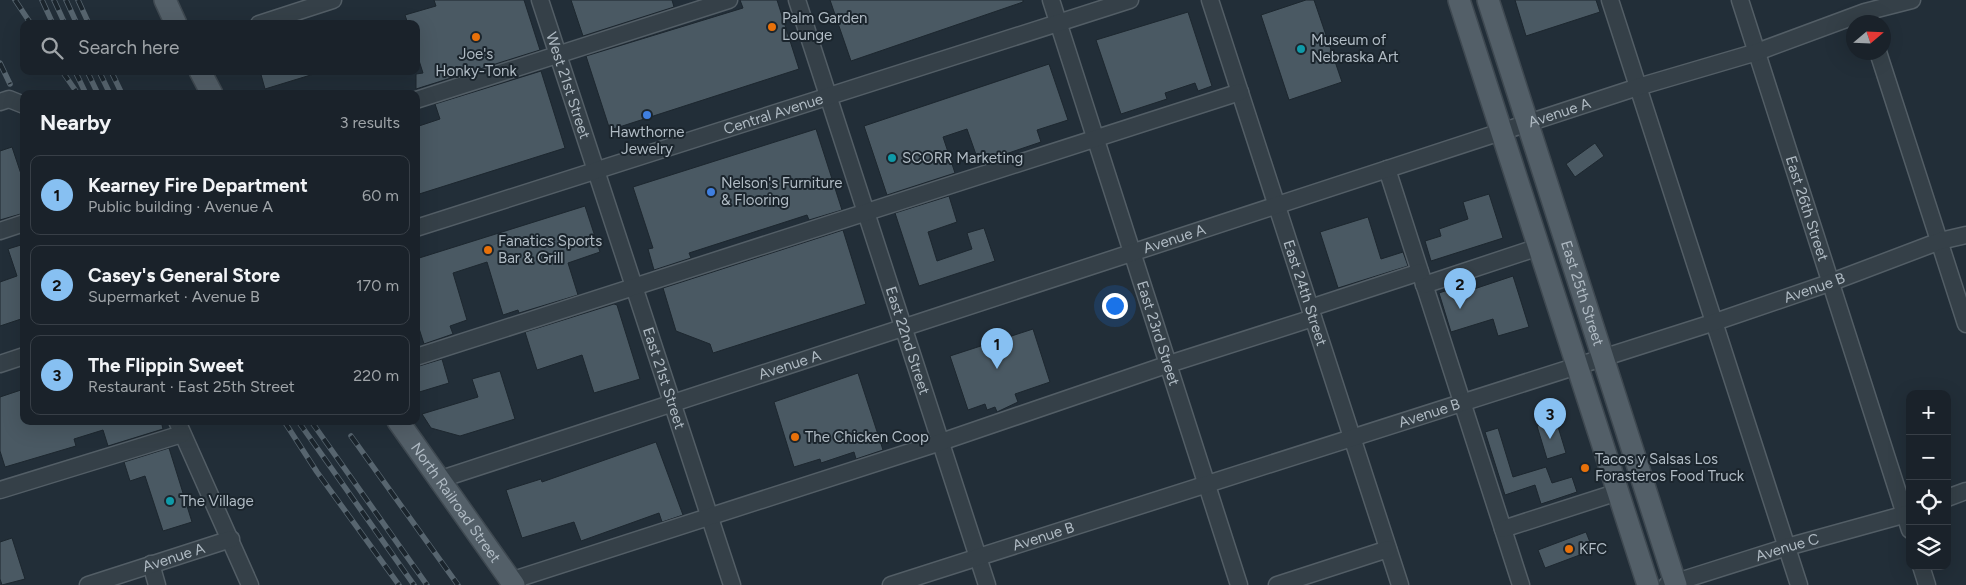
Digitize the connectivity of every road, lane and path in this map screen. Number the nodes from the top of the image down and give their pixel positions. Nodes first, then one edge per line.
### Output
1 (164, 0) edge
2 (333, 0) edge
3 (540, 0) edge
4 (729, 0) edge
5 (797, 0) edge
6 (1051, 0) edge
7 (1130, 0) edge
8 (1210, 0) edge
9 (1459, 0) edge
10 (1488, 0) edge
11 (1610, 0) edge
12 (1740, 0) edge
13 (1912, 0) edge
14 (1865, 12) edge
15 (174, 20) edge
16 (271, 20) edge
17 (1059, 24) junction
18 (1757, 52) junction
19 (558, 56) junction
20 (1881, 60) edge
21 (202, 75) edge
22 (1638, 86) junction
23 (210, 90) edge
24 (1240, 92) junction
25 (829, 95) junction
26 (420, 99) edge
27 (0, 102) edge
28 (20, 104) edge
29 (1528, 123) junction
30 (1502, 131) junction
31 (1094, 137) junction
32 (1387, 169) junction
33 (595, 172) junction
34 (1276, 205) junction
35 (868, 213) junction
36 (20, 224) edge
37 (420, 227) edge
38 (0, 230) edge
39 (1966, 235) edge
40 (1940, 241) junction
41 (1539, 247) junction
42 (1131, 253) junction
43 (1422, 278) junction
44 (1829, 283) junction
45 (634, 288) junction
46 (1312, 313) junction
47 (1715, 322) junction
48 (1966, 324) edge
49 (905, 327) junction
50 (420, 355) edge
51 (1604, 356) junction
52 (20, 357) edge
53 (0, 364) edge
54 (1169, 364) junction
55 (1577, 365) junction
56 (672, 403) junction
57 (1463, 403) junction
58 (401, 425) edge
59 (180, 428) edge
60 (1352, 437) junction
61 (941, 442) junction
62 (438, 480) junction
63 (1207, 484) junction
64 (0, 490) edge
65 (1966, 491) edge
66 (1618, 492) junction
67 (1951, 497) edge
68 (1906, 513) edge
69 (709, 515) junction
70 (1906, 519) edge
71 (1503, 530) junction
72 (231, 539) junction
73 (1787, 547) junction
74 (1388, 549) junction
75 (979, 557) junction
76 (151, 564) junction
77 (1922, 570) edge
78 (512, 583) edge
79 (1673, 584) edge
80 (88, 585) edge
81 (157, 585) edge
82 (250, 585) edge
83 (732, 585) edge
84 (891, 585) edge
85 (987, 585) edge
86 (1238, 585) edge
87 (1277, 585) edge
88 (1400, 585) edge
89 (1520, 585) edge
90 (1648, 585) edge
91 (1799, 585) edge
92 (1927, 585) edge

1 - 15 main road
2 - 16 street
3 - 19 street, West 21st Street
4 - 19 street
5 - 25 street, East 22nd Street
6 - 17 street, East 23rd Street
7 - 17 street, Central Avenue
8 - 24 street, East 24th Street
9 - 30 main road, East 25th Street
10 - 29 main road, East 25th Street
11 - 22 street
12 - 18 street, East 26th Street
13 - 14 street, Avenue A
14 - 18 street, Avenue A
17 - 25 street, Central Avenue
17 - 31 street, East 23rd Street
18 - 22 street, Avenue A
18 - 44 street, East 26th Street
19 - 26 street
19 - 33 street, West 21st Street
20 - 40 street
21 - 23 main road
22 - 29 street, Avenue A
22 - 47 street
24 - 31 street
24 - 34 street, East 24th Street
25 - 33 street, Central Avenue
25 - 35 street, East 22nd Street
27 - 28 street
29 - 30 street, Avenue A
29 - 51 main road, East 25th Street
30 - 32 street, Avenue A
30 - 41 main road, East 25th Street
31 - 35 street
31 - 42 street, East 23rd Street
32 - 34 street, Avenue A
32 - 43 street
33 - 37 street, Central Avenue
33 - 45 street, East 21st Street
34 - 42 street, Avenue A
34 - 46 street, East 24th Street
35 - 45 street
35 - 49 street, East 22nd Street
36 - 38 street
39 - 40 street, Avenue B
40 - 44 street, Avenue B
40 - 48 street
41 - 43 street
41 - 55 main road, East 25th Street
42 - 49 street, Avenue A
42 - 54 street, East 23rd Street
43 - 46 street
43 - 57 street
44 - 47 street, Avenue B
44 - 68 street, East 26th Street
45 - 50 street
45 - 56 street, East 21st Street
46 - 54 street
46 - 60 street, East 24th Street
47 - 51 street, Avenue B
47 - 73 street
49 - 56 street, Avenue A
49 - 61 street, East 22nd Street
51 - 55 street, Avenue B
51 - 79 main road, East 25th Street
52 - 53 street
54 - 61 street
54 - 63 street, East 23rd Street
55 - 57 street, Avenue B
55 - 66 main road, East 25th Street
56 - 62 street, Avenue A
56 - 69 street, East 21st Street
57 - 60 street, Avenue B
57 - 71 street
58 - 62 main road, North Railroad Street
59 - 64 street
59 - 72 street
60 - 63 street, Avenue B
60 - 74 street, East 24th Street
61 - 69 street
61 - 75 street, East 22nd Street
62 - 78 main road, North Railroad Street
63 - 75 street, Avenue B
63 - 86 street, East 23rd Street
65 - 67 street
66 - 71 street
66 - 90 main road, East 25th Street
69 - 78 street
69 - 83 street, East 21st Street
70 - 73 street, Avenue C
71 - 89 street
72 - 76 street, Avenue A
72 - 82 street
73 - 79 street, Avenue C
73 - 91 street
74 - 87 street
74 - 88 street, East 24th Street
75 - 84 street, Avenue B
75 - 85 street, East 22nd Street
76 - 80 street, Avenue A
76 - 81 street
77 - 92 street

